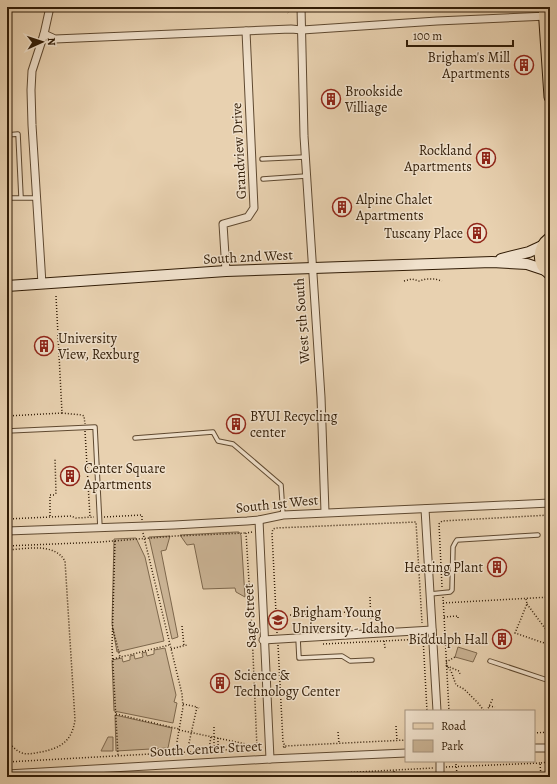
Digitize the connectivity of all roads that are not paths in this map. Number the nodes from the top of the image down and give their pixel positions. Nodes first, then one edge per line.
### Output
1 (50, 7) edge
2 (301, 7) edge
3 (546, 13) edge
4 (302, 30) junction
5 (246, 32) junction
6 (44, 34) junction
7 (550, 97) edge
8 (7, 135) edge
9 (305, 157) junction
10 (262, 159) dead end
11 (306, 176) junction
12 (263, 179) dead end
13 (21, 197) junction
14 (7, 198) edge
15 (36, 198) junction
16 (547, 239) edge
17 (492, 262) junction
18 (312, 268) junction
19 (226, 271) junction
20 (548, 272) edge
21 (42, 284) junction
22 (7, 286) edge
23 (7, 431) edge
24 (135, 438) dead end
25 (550, 503) edge
26 (425, 509) junction
27 (325, 512) junction
28 (283, 515) junction
29 (258, 520) junction
30 (100, 528) junction
31 (7, 531) edge
32 (538, 535) dead end
33 (430, 594) junction
34 (432, 630) junction
35 (298, 638) junction
36 (264, 640) junction
37 (372, 660) dead end
38 (490, 661) dead end
39 (550, 681) edge
40 (436, 710) edge
41 (535, 748) edge
42 (550, 748) edge
43 (405, 753) edge
44 (270, 759) junction
45 (7, 774) edge
46 (24, 775) edge

1 - 6 street
2 - 4 street, West 5th South
3 - 4 street
3 - 7 main road
4 - 5 street
4 - 9 street, West 5th South
5 - 6 street
5 - 19 street, Grandview Drive
6 - 15 street
8 - 13 lane
9 - 10 lane
9 - 11 street, West 5th South
11 - 12 lane
11 - 18 street, West 5th South
13 - 14 lane
13 - 15 lane
15 - 21 street
16 - 17 main road, South 2nd West
16 - 20 main road
17 - 18 main road, South 2nd West
17 - 20 main road, South 2nd West
18 - 19 main road, South 2nd West
18 - 27 street, West 5th South
19 - 21 main road, South 2nd West
21 - 22 main road, South 2nd West
23 - 30 lane
24 - 28 lane
25 - 26 street, South 1st West
26 - 27 street, South 1st West
26 - 33 street
27 - 28 street, South 1st West
28 - 29 street, South 1st West
29 - 30 street, South 1st West
29 - 36 street, Sage Street
30 - 31 street, South 1st West
32 - 33 lane
33 - 34 street
34 - 35 street
34 - 40 street
35 - 36 street
35 - 37 lane
36 - 44 street, Sage Street
38 - 39 lane
41 - 42 street
43 - 44 street, South Center Street
44 - 46 street, South Center Street
45 - 46 street, South Center Street

